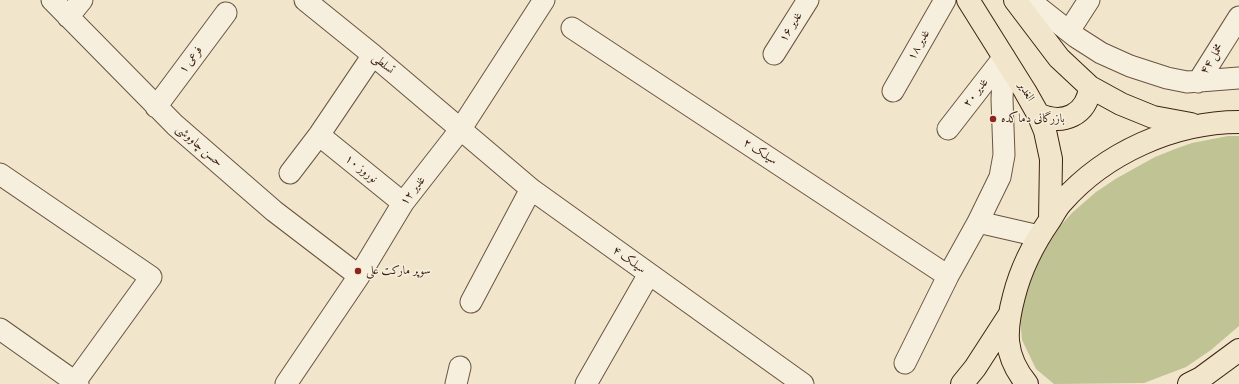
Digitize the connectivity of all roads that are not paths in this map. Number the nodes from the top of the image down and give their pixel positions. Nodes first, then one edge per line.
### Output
1 (52, 0) edge
2 (82, 0) edge
3 (305, 0) edge
4 (808, 0) edge
5 (945, 0) edge
6 (968, 0) edge
7 (1015, 0) edge
8 (1029, 0) edge
9 (1089, 0) edge
10 (537, 3) edge
11 (226, 13) dead end
12 (68, 17) junction
13 (1239, 17) edge
14 (572, 28) dead end
15 (1069, 31) junction
16 (373, 54) junction
17 (774, 54) dead end
18 (1004, 57) junction
19 (1239, 78) edge
20 (1198, 82) junction
21 (1090, 87) junction
22 (892, 91) dead end
23 (156, 107) junction
24 (1038, 114) junction
25 (1239, 122) edge
26 (1200, 126) junction
27 (948, 129) dead end
28 (460, 130) junction
29 (319, 135) junction
30 (0, 174) edge
31 (290, 174) dead end
32 (531, 189) junction
33 (403, 202) junction
34 (978, 222) junction
35 (1044, 228) junction
36 (649, 274) junction
37 (359, 276) junction
38 (948, 276) junction
39 (471, 302) dead end
40 (1008, 317) junction
41 (0, 329) edge
42 (1239, 350) edge
43 (905, 363) dead end
44 (77, 383) edge
45 (286, 384) edge
46 (586, 384) edge
47 (803, 384) edge
48 (962, 384) edge
49 (1027, 384) edge
50 (1189, 384) edge

1 - 12 street, حسن چاووشی
2 - 12 street
3 - 16 street, تسلطی
4 - 17 street, غدیر ۱۶
5 - 22 street, غدیر ۱۸
6 - 18 main road, الغدیر
7 - 21 main road
8 - 15 street
9 - 15 street
10 - 28 street, غدیر ۱۲
11 - 23 street, فرعی ۱
12 - 23 street, حسن چاووشی
13 - 20 street, مخمل ۴۴
14 - 38 street, سیلک ۲
15 - 20 street
16 - 28 street, تسلطی
16 - 29 street
18 - 24 main road, الغدیر
18 - 27 street, غدیر ۲۰
18 - 34 street
19 - 20 street
21 - 24 main road
21 - 26 main road
23 - 37 street, حسن چاووشی
24 - 35 main road, الغدیر
25 - 26 main road
26 - 35 main road
28 - 32 street, سیلک ۴
28 - 33 street, غدیر ۱۲
29 - 31 street
29 - 33 street, نوروز ۱۰
30 - 44 street
32 - 36 street, سیلک ۴
32 - 39 street
33 - 37 street, غدیر ۱۲
34 - 35 street
34 - 38 street
35 - 40 main road
36 - 46 street
36 - 47 street, سیلک ۴
37 - 45 street, غدیر ۱۲
38 - 43 street
40 - 48 main road
40 - 49 main road
41 - 44 street
42 - 50 main road

